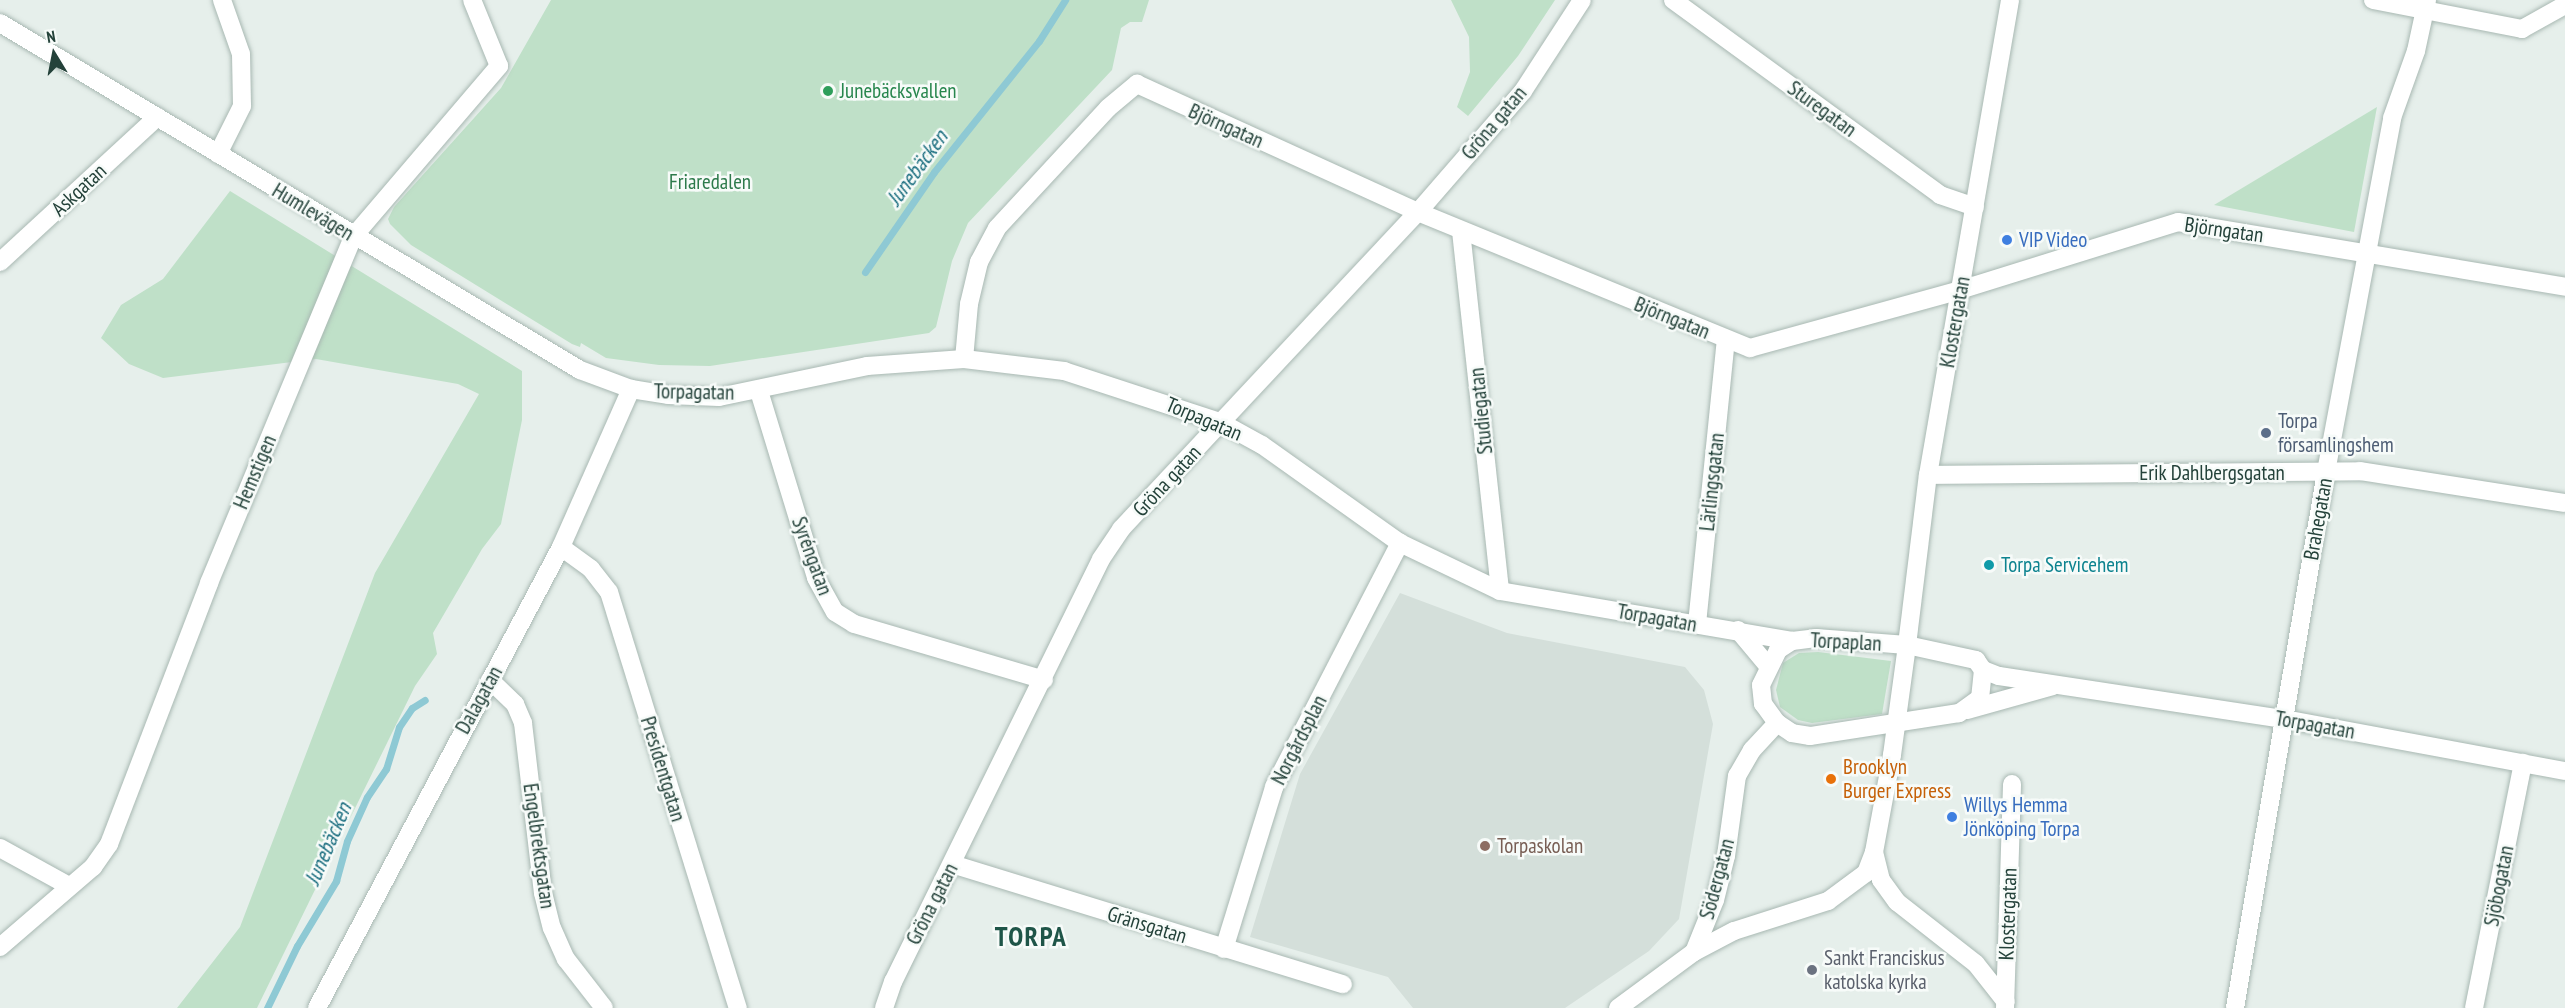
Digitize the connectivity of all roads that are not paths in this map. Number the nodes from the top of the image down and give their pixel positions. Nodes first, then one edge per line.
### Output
1 (222, 0) edge
2 (472, 0) edge
3 (1582, 0) edge
4 (1673, 0) edge
5 (2010, 0) edge
6 (2373, 0) edge
7 (2426, 5) edge
8 (2565, 5) edge
9 (0, 23) edge
10 (157, 117) junction
11 (218, 154) junction
12 (1975, 207) junction
13 (1418, 212) junction
14 (1461, 231) junction
15 (353, 237) junction
16 (2367, 254) junction
17 (0, 262) edge
18 (2565, 287) edge
19 (1960, 290) junction
20 (1726, 340) junction
21 (964, 359) junction
22 (631, 388) junction
23 (759, 391) junction
24 (1220, 422) junction
25 (2326, 472) junction
26 (1928, 475) junction
27 (2565, 503) edge
28 (1400, 543) junction
29 (561, 547) junction
30 (1500, 591) junction
31 (1697, 624) junction
32 (1738, 630) junction
33 (1792, 641) junction
34 (1907, 645) junction
35 (1768, 666) junction
36 (1983, 670) junction
37 (1044, 680) junction
38 (490, 681) junction
39 (2063, 683) junction
40 (1959, 712) junction
41 (2284, 719) junction
42 (1777, 723) junction
43 (1896, 723) junction
44 (2523, 763) junction
45 (2565, 771) edge
46 (2012, 784) dead end
47 (0, 848) edge
48 (1874, 852) junction
49 (952, 864) junction
50 (69, 886) junction
51 (0, 947) edge
52 (1224, 949) junction
53 (1694, 952) junction
54 (1343, 984) dead end
55 (2005, 1005) edge
56 (317, 1008) edge
57 (604, 1008) edge
58 (738, 1008) edge
59 (884, 1008) edge
60 (1618, 1008) edge
61 (2235, 1008) edge
62 (2474, 1008) edge

1 - 11 street
2 - 15 street, Hemstigen
3 - 13 street, Gröna gatan
4 - 12 street, Sturegatan
5 - 12 street, Klostergatan
6 - 7 street
7 - 8 street
7 - 16 street, Brahegatan
9 - 10 street, Humlevägen
10 - 11 street, Humlevägen
10 - 17 street, Askgatan
11 - 15 street, Humlevägen
12 - 19 street, Klostergatan
13 - 14 street, Björngatan
13 - 21 street, Björngatan
13 - 24 street, Gröna gatan
14 - 20 street, Björngatan
14 - 30 street, Studiegatan
15 - 22 street, Humlevägen
15 - 50 street, Hemstigen
16 - 18 street, Björngatan
16 - 19 street, Björngatan
16 - 25 street, Brahegatan
19 - 20 street, Björngatan
19 - 26 street, Klostergatan
20 - 31 street, Lärlingsgatan
21 - 23 street, Torpagatan
21 - 24 street, Torpagatan
22 - 23 street, Torpagatan
22 - 29 street, Dalagatan
23 - 37 street, Syréngatan
24 - 28 street, Torpagatan
24 - 37 street, Gröna gatan
25 - 26 street, Erik Dahlbergsgatan
25 - 27 street, Erik Dahlbergsgatan
25 - 41 street, Brahegatan
26 - 34 street, Klostergatan
28 - 30 street, Torpagatan
28 - 52 street, Norgårdsplan
29 - 38 street, Dalagatan
29 - 58 street, Presidentgatan
30 - 31 street, Torpagatan
31 - 32 street, Torpagatan
32 - 33 street, Torpagatan
32 - 35 street
33 - 34 street, Torpaplan
33 - 35 street, Torpaplan
34 - 36 street, Torpaplan
34 - 43 street, Torpaplan
35 - 42 street, Torpaplan
36 - 39 street, Torpagatan
36 - 40 street
37 - 49 street, Gröna gatan
38 - 56 street, Dalagatan
38 - 57 street, Engelbrektsgatan
39 - 40 street, Torpagatan
39 - 41 street, Torpagatan
40 - 43 street
41 - 44 street, Torpagatan
41 - 61 street, Brahegatan
42 - 43 street
42 - 53 street, Södergatan
43 - 48 street, Torpaplan
44 - 45 street, Torpagatan
44 - 62 street, Sjöbogatan
46 - 55 street, Klostergatan
47 - 50 street
48 - 53 street, Torpaplan
48 - 55 street, Torpaplan
49 - 52 street, Gränsgatan
49 - 59 street, Gröna gatan
50 - 51 street, Hemstigen
52 - 54 street, Gränsgatan
53 - 60 street

